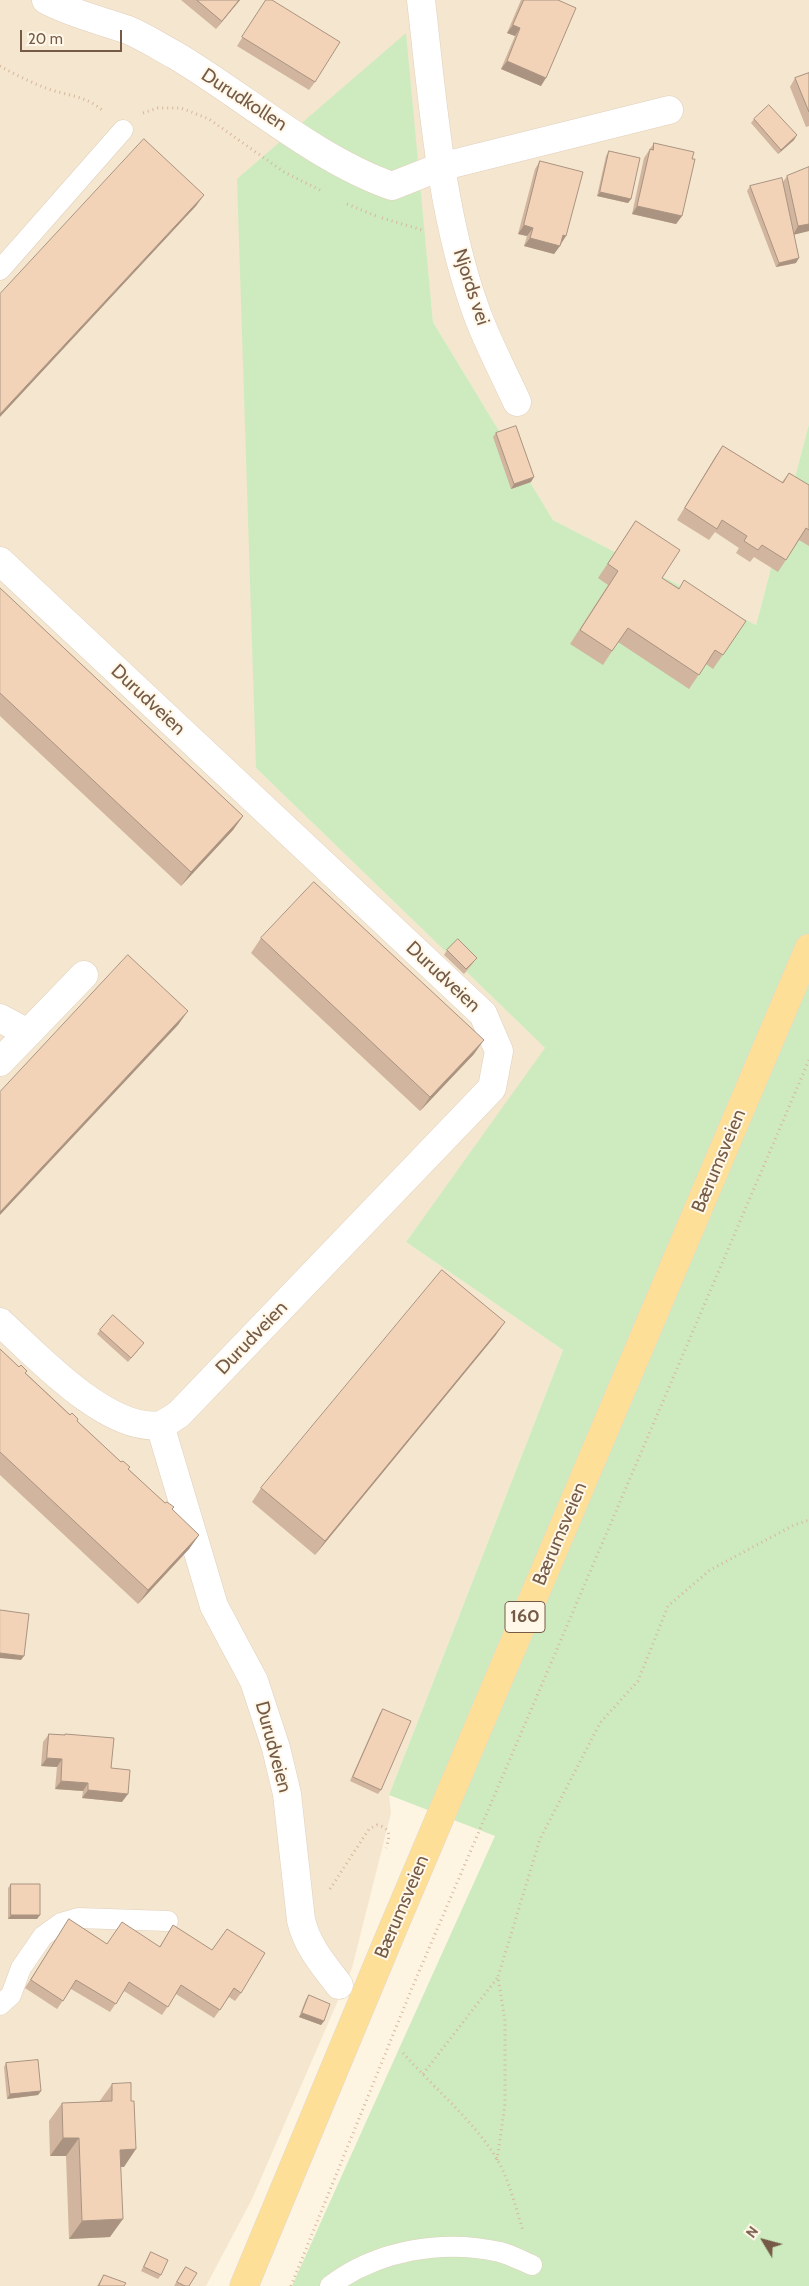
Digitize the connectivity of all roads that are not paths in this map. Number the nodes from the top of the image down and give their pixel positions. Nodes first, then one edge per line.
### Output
1 (46, 0) edge
2 (421, 0) edge
3 (669, 110) dead end
4 (122, 130) road end
5 (440, 167) junction
6 (0, 270) edge
7 (516, 402) dead end
8 (0, 561) edge
9 (809, 948) edge
10 (84, 975) dead end
11 (0, 1018) edge
12 (28, 1034) junction
13 (0, 1062) edge
14 (0, 1322) edge
15 (160, 1425) junction
16 (168, 1921) dead end
17 (339, 1985) dead end
18 (0, 2005) edge
19 (532, 2266) road end
20 (244, 2286) edge
21 (330, 2286) edge

1 - 5 street, Durudkollen
2 - 5 street, Njords vei
3 - 5 street
4 - 6 lane
5 - 7 street, Njords vei
8 - 15 street, Durudveien
9 - 20 main road, Bærumsveien / 160
10 - 12 street
11 - 12 street
12 - 13 street
14 - 15 street
15 - 17 street, Durudveien
16 - 18 lane
19 - 21 lane

